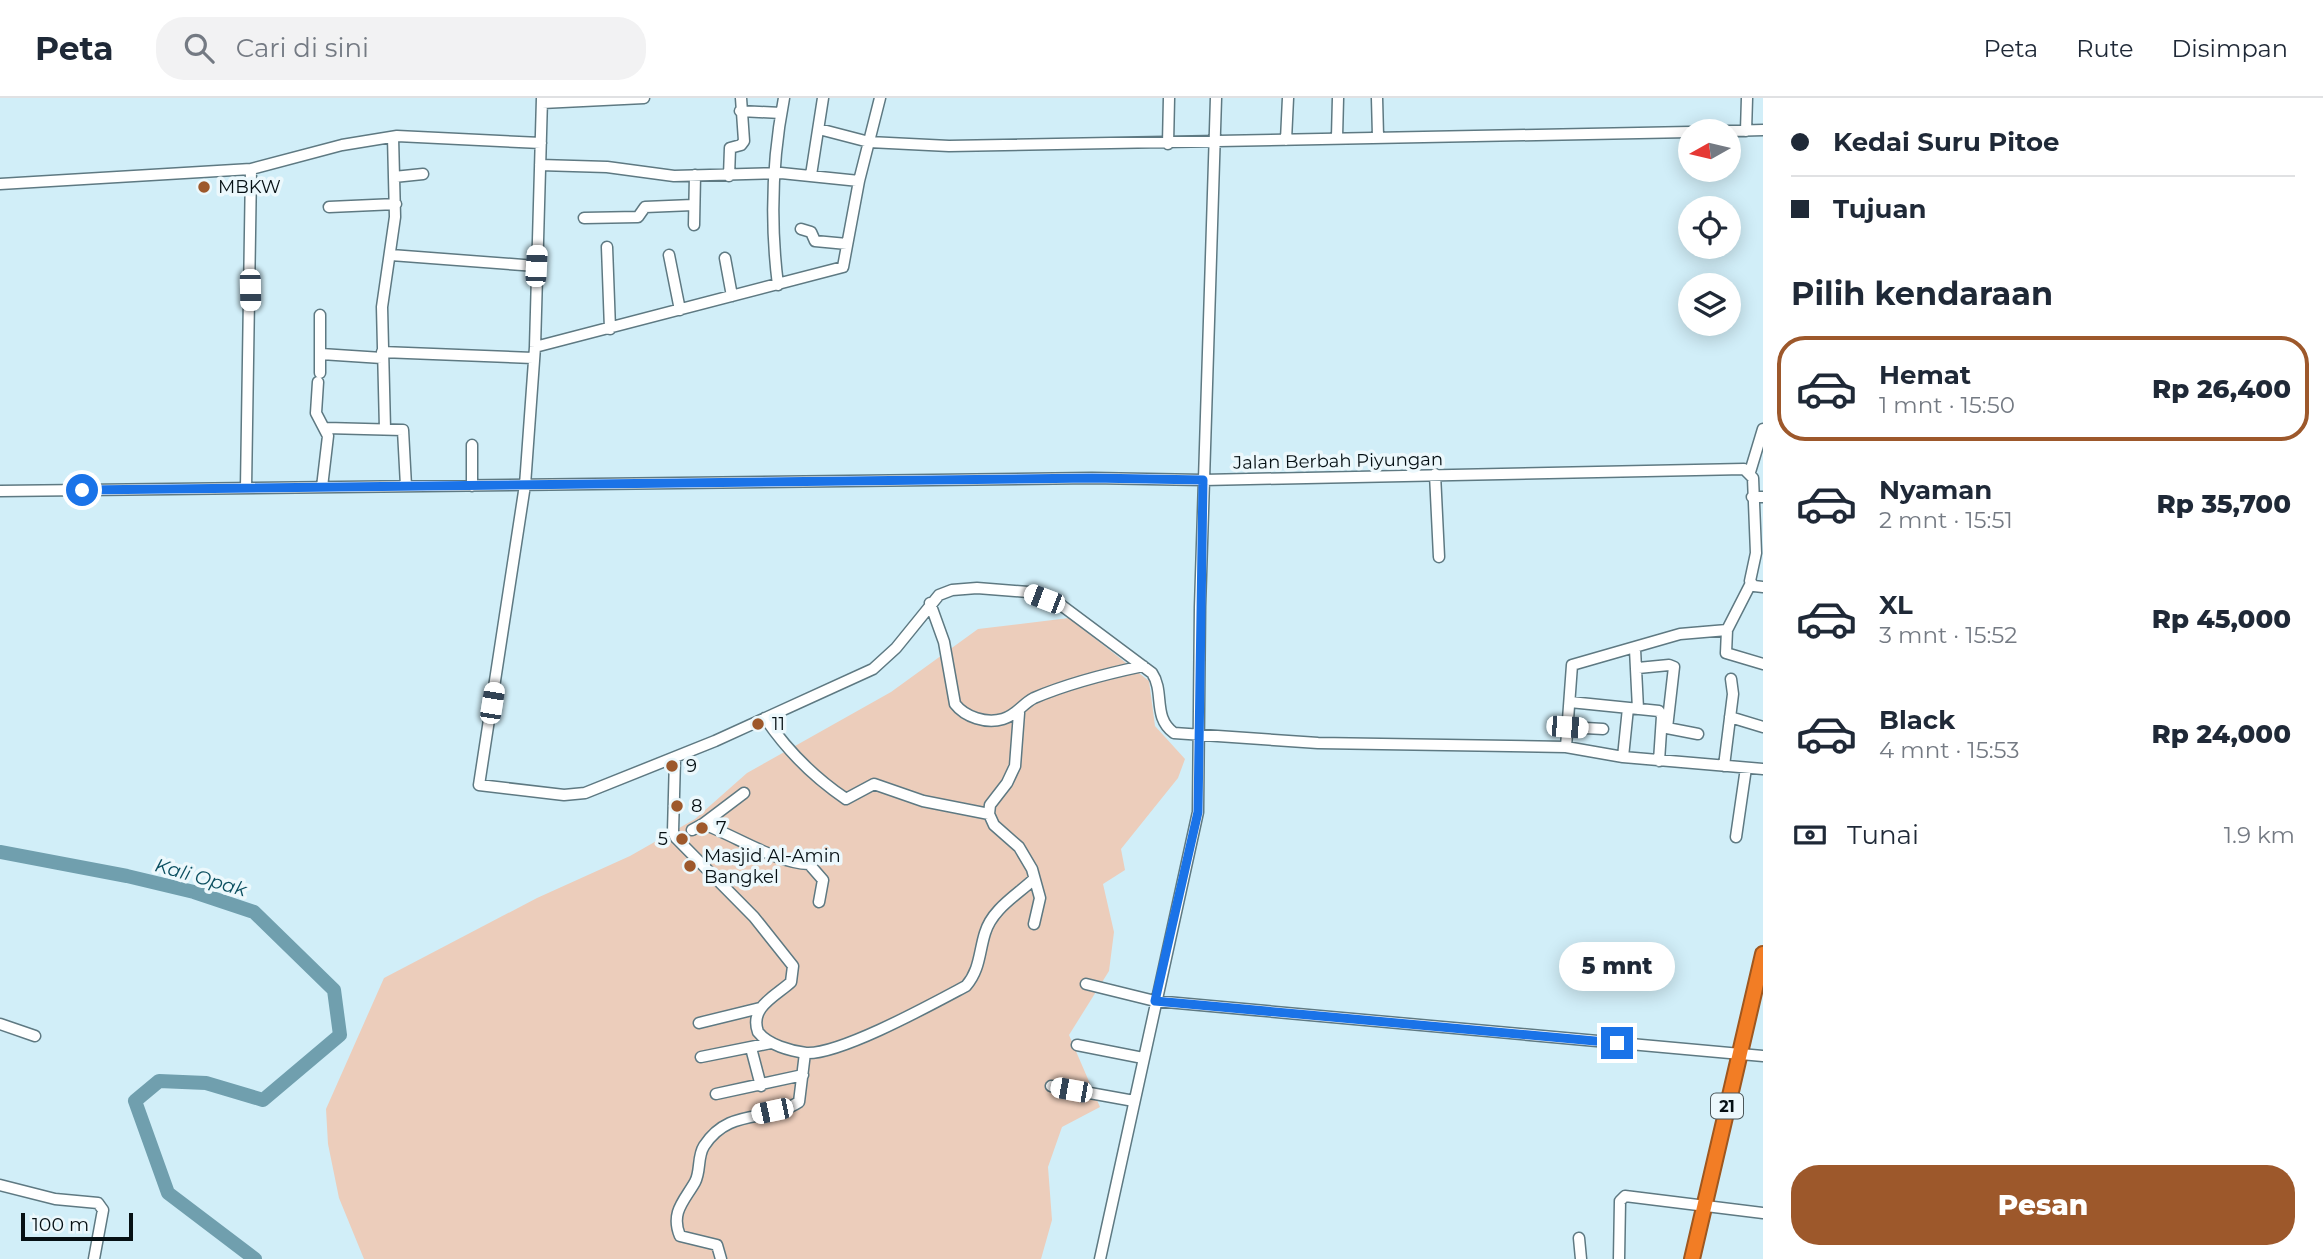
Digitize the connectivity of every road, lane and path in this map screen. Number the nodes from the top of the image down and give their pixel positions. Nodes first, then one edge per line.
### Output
1 (644, 98) edge
2 (741, 98) edge
3 (784, 98) edge
4 (823, 98) edge
5 (880, 98) edge
6 (1169, 98) edge
7 (1216, 98) edge
8 (1288, 98) edge
9 (1338, 98) edge
10 (1377, 98) edge
11 (1747, 98) edge
12 (542, 100) edge
13 (740, 111) junction
14 (781, 113) junction
15 (819, 129) junction
16 (1763, 130) edge
17 (1741, 131) edge
18 (1746, 131) junction
19 (1678, 132) edge
20 (1378, 136) junction
21 (393, 137) junction
22 (1337, 137) junction
23 (1286, 140) junction
24 (1215, 141) junction
25 (869, 142) junction
26 (541, 143) junction
27 (1168, 144) junction
28 (540, 165) junction
29 (251, 169) junction
30 (774, 173) junction
31 (423, 174) dead end
32 (695, 175) junction
33 (811, 175) junction
34 (729, 176) junction
35 (394, 177) junction
36 (859, 181) junction
37 (0, 184) edge
38 (396, 204) junction
39 (693, 205) junction
40 (329, 207) dead end
41 (584, 218) dead end
42 (694, 225) dead end
43 (801, 229) dead end
44 (847, 244) junction
45 (607, 247) dead end
46 (391, 255) junction
47 (670, 255) dead end
48 (725, 258) dead end
49 (536, 266) junction
50 (778, 285) junction
51 (732, 296) junction
52 (680, 310) junction
53 (320, 315) dead end
54 (610, 329) junction
55 (534, 353) junction
56 (321, 354) junction
57 (382, 355) junction
58 (326, 428) junction
59 (385, 429) junction
60 (1763, 429) edge
61 (471, 445) dead end
62 (1750, 472) junction
63 (1435, 474) junction
64 (1203, 480) junction
65 (525, 485) junction
66 (406, 486) junction
67 (472, 486) junction
68 (322, 487) junction
69 (246, 488) junction
70 (0, 491) edge
71 (1757, 497) edge
72 (1439, 556) dead end
73 (1750, 585) junction
74 (1763, 587) edge
75 (930, 603) junction
76 (1727, 630) junction
77 (1635, 649) junction
78 (1763, 664) edge
79 (1143, 666) junction
80 (1639, 668) junction
81 (1731, 679) dead end
82 (1570, 702) junction
83 (1633, 709) junction
84 (1019, 712) junction
85 (1730, 716) junction
86 (763, 719) junction
87 (1567, 727) junction
88 (1763, 727) edge
89 (1604, 729) dead end
90 (1698, 734) dead end
91 (1197, 736) junction
92 (1566, 747) junction
93 (792, 757) dead end
94 (1623, 757) junction
95 (675, 758) junction
96 (1659, 761) junction
97 (1724, 766) junction
98 (1746, 768) junction
99 (1763, 769) edge
100 (744, 793) dead end
101 (989, 814) junction
102 (703, 824) junction
103 (692, 830) dead end
104 (1736, 838) dead end
105 (1034, 879) junction
106 (819, 902) dead end
107 (1034, 924) dead end
108 (1763, 954) edge
109 (1086, 984) dead end
110 (1155, 1001) junction
111 (760, 1008) junction
112 (699, 1023) dead end
113 (0, 1024) edge
114 (34, 1036) dead end
115 (771, 1043) junction
116 (1077, 1045) dead end
117 (751, 1048) junction
118 (805, 1053) junction
119 (1739, 1054) junction
120 (1763, 1056) edge
121 (701, 1057) dead end
122 (1143, 1058) junction
123 (803, 1075) junction
124 (761, 1086) junction
125 (1051, 1086) dead end
126 (716, 1094) dead end
127 (1134, 1101) junction
128 (0, 1185) edge
129 (1705, 1206) junction
130 (1763, 1213) edge
131 (1579, 1238) dead end
132 (94, 1259) edge
133 (721, 1259) edge
134 (1100, 1259) edge
135 (1581, 1259) edge
136 (1619, 1259) edge
137 (1692, 1259) edge

1 - 12 street
2 - 13 street
3 - 14 street
4 - 15 street
5 - 25 street
6 - 27 street
7 - 24 street
8 - 23 street
9 - 22 street
10 - 20 street
11 - 18 street
12 - 26 street
13 - 14 street
13 - 34 street
14 - 30 street
15 - 25 street
15 - 33 street
16 - 18 street
17 - 18 street
19 - 20 street
20 - 22 street
21 - 26 street
21 - 29 street
21 - 35 street
22 - 23 street
23 - 24 street
24 - 27 street
24 - 64 street
25 - 27 street
25 - 36 street
26 - 28 street
28 - 32 street
28 - 49 street
29 - 37 street
29 - 69 street
30 - 33 street
30 - 34 street
30 - 50 street
31 - 35 street
32 - 34 street
32 - 39 street
33 - 36 street
35 - 38 street
36 - 44 street
38 - 40 street
38 - 46 street
39 - 41 street
39 - 42 street
43 - 44 street
44 - 50 street
45 - 54 street
46 - 49 street
46 - 57 street
47 - 52 street
48 - 51 street
49 - 55 street
50 - 51 street
51 - 52 street
52 - 54 street
53 - 56 street
54 - 55 street
55 - 57 street
55 - 65 street
56 - 57 street
56 - 58 street
57 - 59 street
58 - 59 street
58 - 68 street
59 - 66 street
60 - 62 street
61 - 67 street
62 - 63 street, Jalan Berbah Piyungan
62 - 71 street
63 - 64 street, Jalan Berbah Piyungan
63 - 72 street
64 - 65 street, Jalan Berbah Piyungan
64 - 91 street
65 - 67 street, Jalan Berbah Piyungan
65 - 95 street
66 - 67 street, Jalan Berbah Piyungan
66 - 68 street, Jalan Berbah Piyungan
68 - 69 street, Jalan Berbah Piyungan
69 - 70 street, Jalan Berbah Piyungan
71 - 73 street
73 - 74 street
73 - 76 street
75 - 79 street
75 - 84 street
75 - 86 street
76 - 77 street
76 - 78 street
77 - 80 street
77 - 82 street
79 - 84 street
79 - 91 street
80 - 83 street
80 - 90 street
81 - 85 street
82 - 83 street
82 - 87 street
83 - 94 street
83 - 96 street
84 - 101 street
85 - 88 street
85 - 97 street
86 - 93 street
86 - 95 street
86 - 101 street
87 - 89 street
87 - 92 street
91 - 92 street
91 - 110 street
92 - 94 street
94 - 96 street
95 - 111 street
96 - 97 street
97 - 98 street
98 - 99 street
98 - 104 street
100 - 102 street
101 - 105 street
102 - 103 street
102 - 106 street
105 - 107 street
105 - 118 street
108 - 119 highway, 21
109 - 110 street
110 - 119 street
110 - 122 street
111 - 112 street
111 - 115 street
113 - 114 street
115 - 117 street
115 - 118 street
116 - 122 street
117 - 121 street
117 - 124 street
118 - 123 street
119 - 120 street
119 - 129 highway, 21
122 - 127 street
123 - 124 street
123 - 133 street
124 - 126 street
125 - 127 street
127 - 134 street
128 - 132 street
129 - 130 street
129 - 136 street
129 - 137 highway, 21
131 - 135 street

